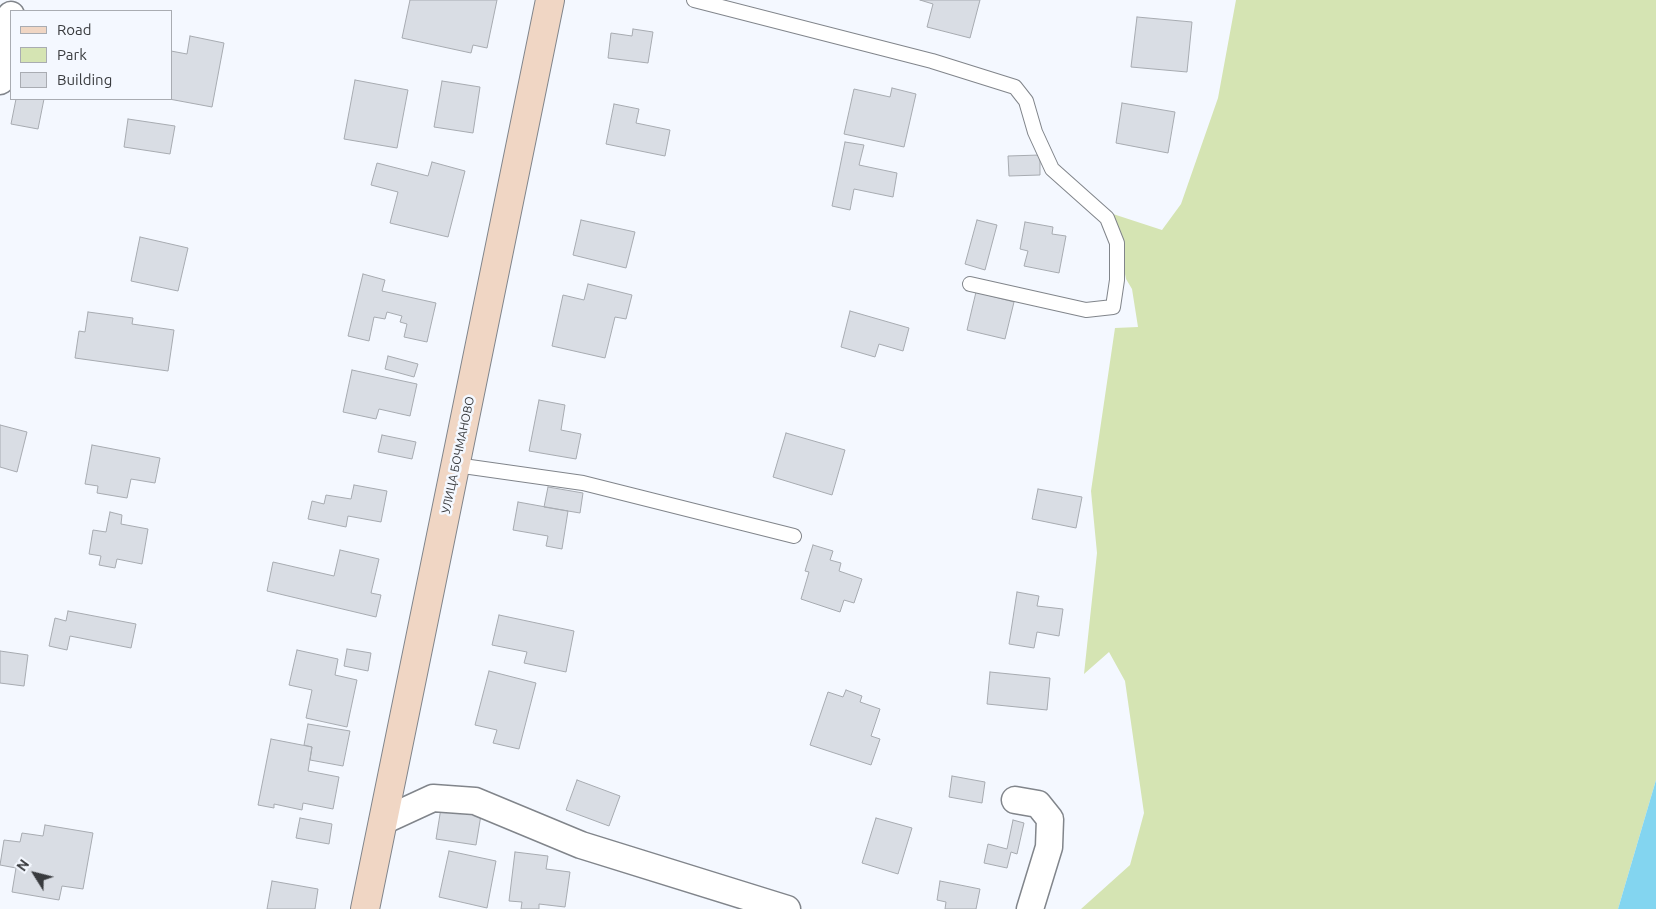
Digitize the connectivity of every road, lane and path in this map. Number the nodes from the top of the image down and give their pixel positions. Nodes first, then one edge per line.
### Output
1 (550, 0) edge
2 (694, 0) edge
3 (10, 22) edge
4 (0, 81) edge
5 (970, 284) dead end
6 (456, 465) junction
7 (794, 536) dead end
8 (1015, 800) dead end
9 (383, 821) junction
10 (365, 909) edge
11 (787, 909) edge
12 (1030, 909) edge

1 - 6 main road, УЛИЦА БОЧМАНОВО
2 - 5 lane
3 - 4 street
6 - 7 lane
6 - 9 main road, УЛИЦА БОЧМАНОВО
8 - 12 street
9 - 10 main road, УЛИЦА БОЧМАНОВО
9 - 11 street

